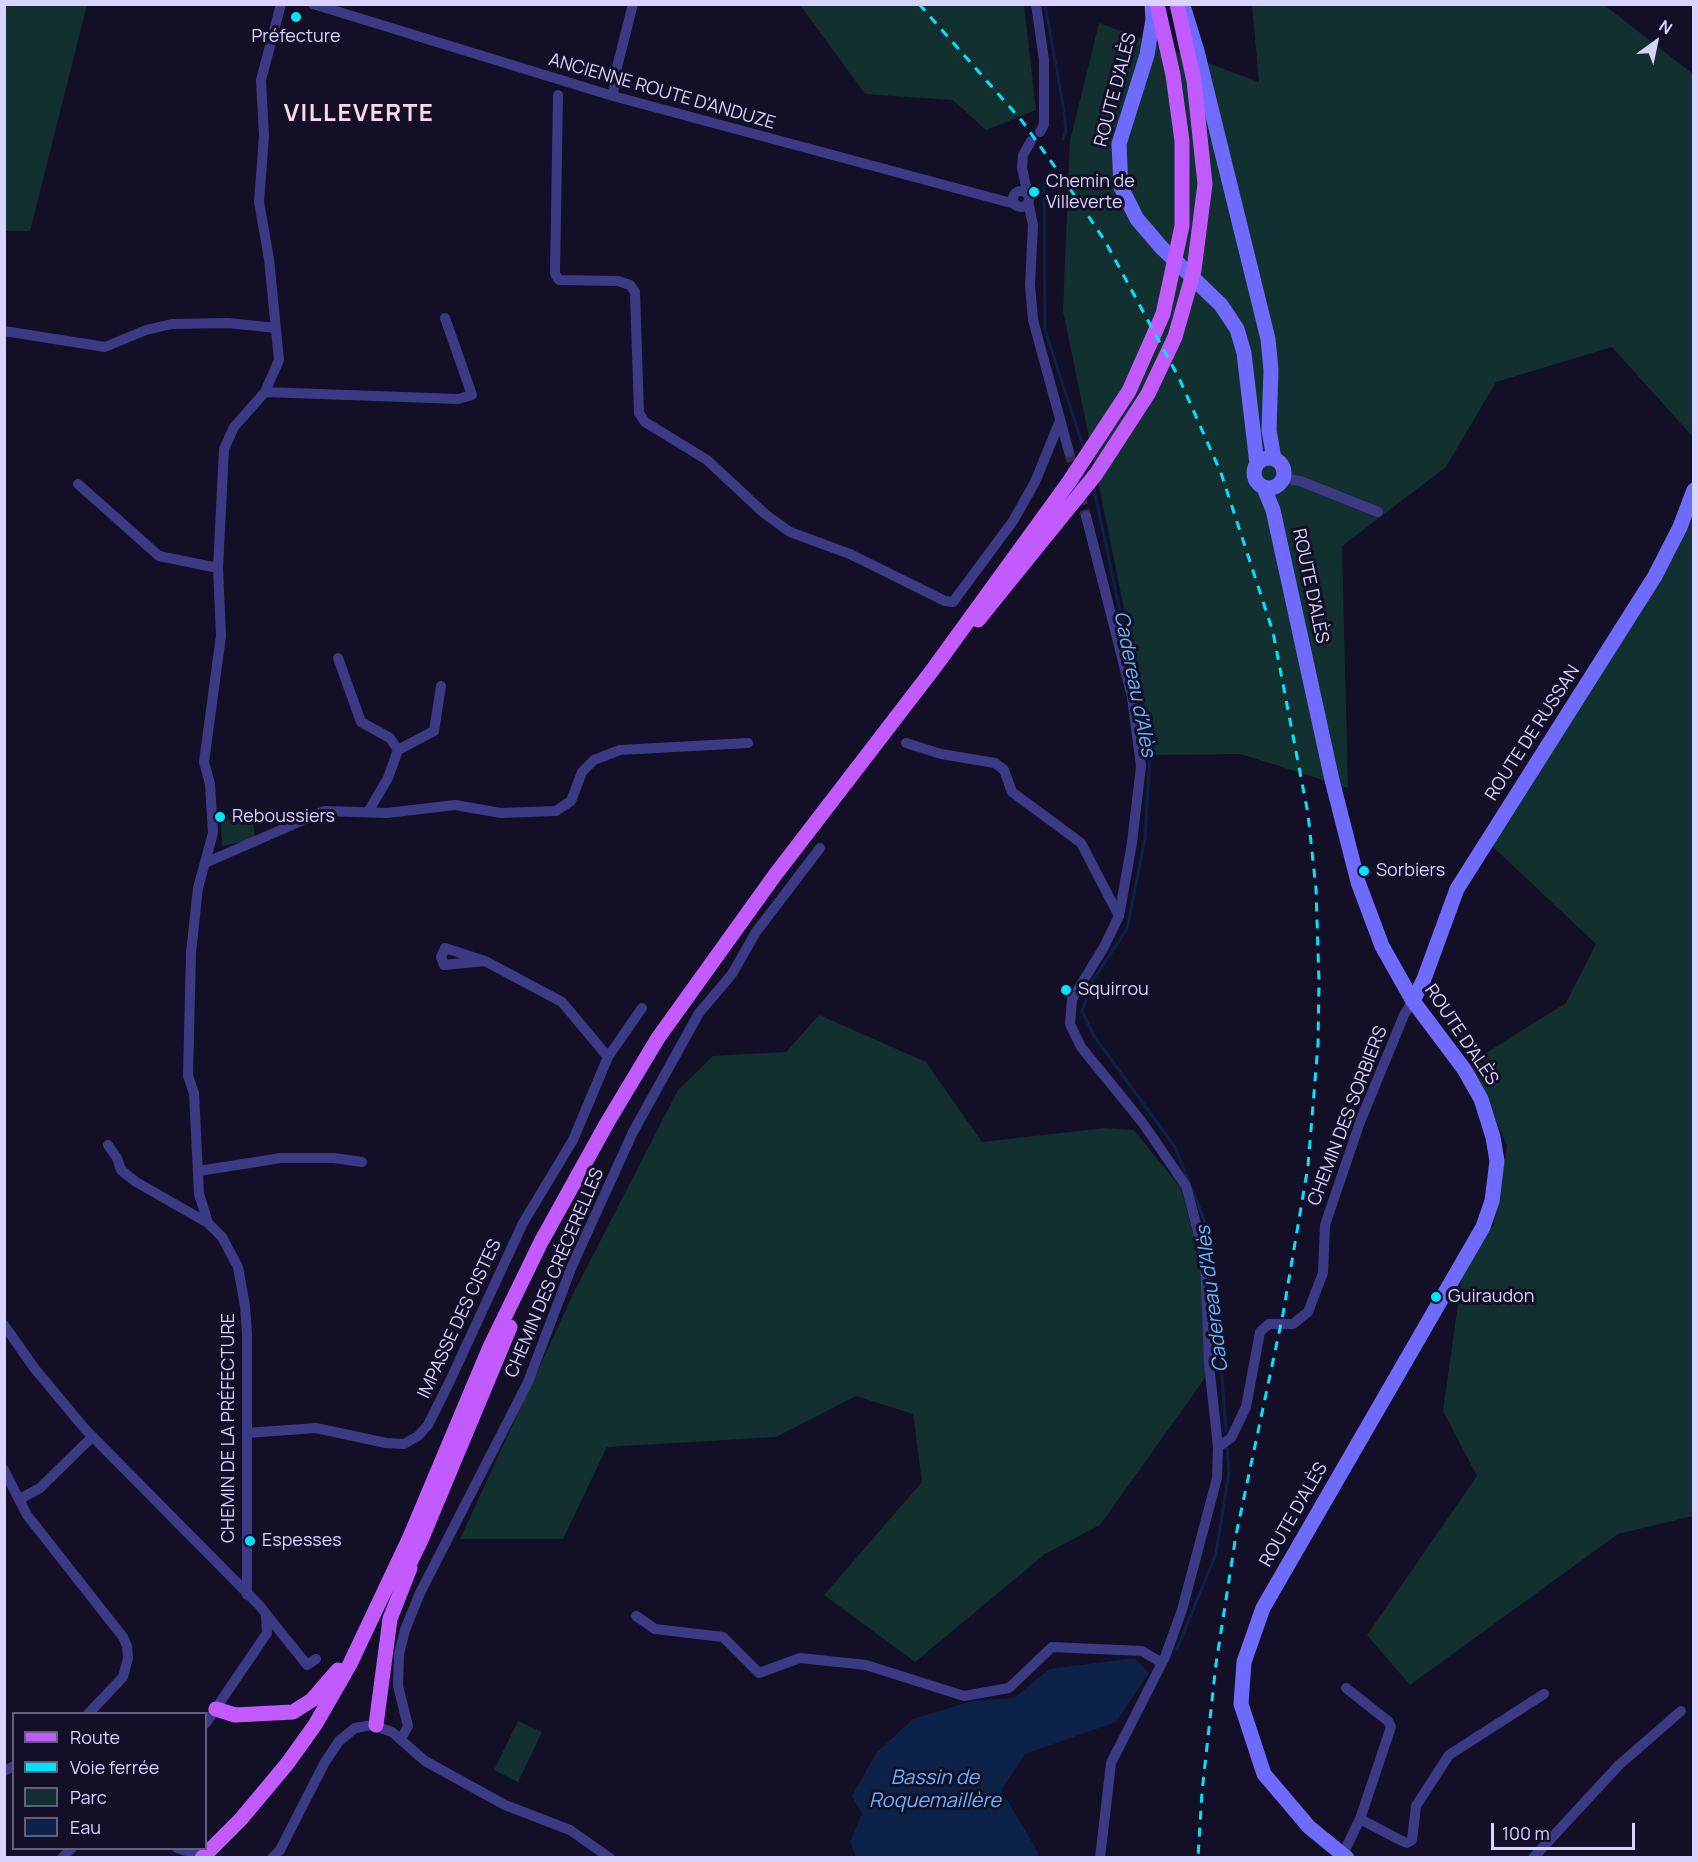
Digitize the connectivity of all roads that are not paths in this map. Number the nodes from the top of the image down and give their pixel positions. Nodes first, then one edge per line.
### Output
1 (281, 4) edge
2 (313, 4) edge
3 (633, 4) edge
4 (1036, 4) edge
5 (1152, 4) edge
6 (1157, 4) edge
7 (1177, 4) edge
8 (1182, 4) edge
9 (558, 95) dead end
10 (612, 96) junction
11 (1040, 132) dead end
12 (1031, 141) dead end
13 (1019, 201) junction
14 (445, 318) dead end
15 (276, 328) junction
16 (4, 331) edge
17 (265, 392) junction
18 (1060, 421) junction
19 (1069, 452) tunnel mouth
20 (1274, 459) junction
21 (1257, 464) junction
22 (78, 484) dead end
23 (1274, 484) junction
24 (1694, 489) edge
25 (1378, 512) dead end
26 (1086, 516) tunnel mouth
27 (218, 568) junction
28 (338, 658) dead end
29 (934, 668) junction
30 (441, 686) dead end
31 (748, 743) dead end
32 (906, 743) dead end
33 (398, 750) junction
34 (369, 812) junction
35 (820, 848) dead end
36 (205, 863) junction
37 (1119, 916) junction
38 (485, 961) dead end
39 (1413, 1001) junction
40 (642, 1008) dead end
41 (608, 1057) junction
42 (108, 1145) dead end
43 (363, 1162) dead end
44 (199, 1171) junction
45 (554, 1222) junction
46 (208, 1223) junction
47 (4, 1325) edge
48 (247, 1432) junction
49 (92, 1437) junction
50 (1218, 1447) junction
51 (4, 1470) edge
52 (20, 1499) junction
53 (421, 1540) junction
54 (247, 1595) junction
55 (266, 1616) junction
56 (375, 1616) junction
57 (636, 1616) dead end
58 (316, 1659) dead end
59 (1162, 1664) junction
60 (1346, 1688) dead end
61 (1544, 1694) dead end
62 (216, 1709) junction
63 (1681, 1711) dead end
64 (89, 1712) edge
65 (207, 1722) edge
66 (376, 1725) junction
67 (400, 1739) junction
68 (1360, 1819) junction
69 (207, 1845) edge
70 (196, 1855) edge
71 (1345, 1856) edge
72 (208, 1857) edge
73 (214, 1857) edge
74 (272, 1857) edge
75 (610, 1857) edge
76 (1100, 1857) edge
77 (1533, 1857) edge

1 - 15 street, CHEMIN DE LA PRÉFECTURE
2 - 10 street, ANCIENNE ROUTE D'ANDUZE
3 - 10 street
4 - 11 street
5 - 21 main road, ROUTE D'ALÈS
6 - 29 main road
7 - 29 main road
8 - 20 main road
9 - 18 street
10 - 13 street, ANCIENNE ROUTE D'ANDUZE
12 - 13 street
13 - 18 street
14 - 17 street
15 - 16 street
15 - 17 street, CHEMIN DE LA PRÉFECTURE
17 - 27 street, CHEMIN DE LA PRÉFECTURE
18 - 19 street
20 - 21 main road
20 - 23 main road
21 - 23 main road, ROUTE D'ALÈS
22 - 27 street
23 - 25 street
23 - 39 main road, ROUTE D'ALÈS
24 - 39 main road, ROUTE DE RUSSAN
26 - 37 street
27 - 36 street, CHEMIN DE LA PRÉFECTURE
28 - 33 street
29 - 45 main road
30 - 33 street
31 - 34 street
32 - 37 street
33 - 34 street
34 - 36 street
35 - 67 street, CHEMIN DES CRÉCERELLES
36 - 44 street, CHEMIN DE LA PRÉFECTURE
37 - 50 street
38 - 41 street
39 - 50 street, CHEMIN DES SORBIERS
39 - 71 main road, ROUTE D'ALÈS
40 - 41 street, IMPASSE DES CISTES
41 - 48 street, IMPASSE DES CISTES
42 - 46 street
43 - 44 street
44 - 46 street, CHEMIN DE LA PRÉFECTURE
45 - 53 main road
45 - 56 main road
46 - 48 street, CHEMIN DE LA PRÉFECTURE
47 - 49 street
48 - 54 street, CHEMIN DE LA PRÉFECTURE
49 - 52 street
49 - 54 street
50 - 59 street
51 - 52 street
52 - 64 street
53 - 66 main road
53 - 73 main road
54 - 55 street
55 - 58 street
55 - 62 street
56 - 62 main road
56 - 69 main road
57 - 59 street
59 - 76 street
60 - 68 street
61 - 68 street
62 - 65 street
63 - 77 street
66 - 67 street
66 - 74 street
67 - 75 street
68 - 71 street
70 - 72 street

